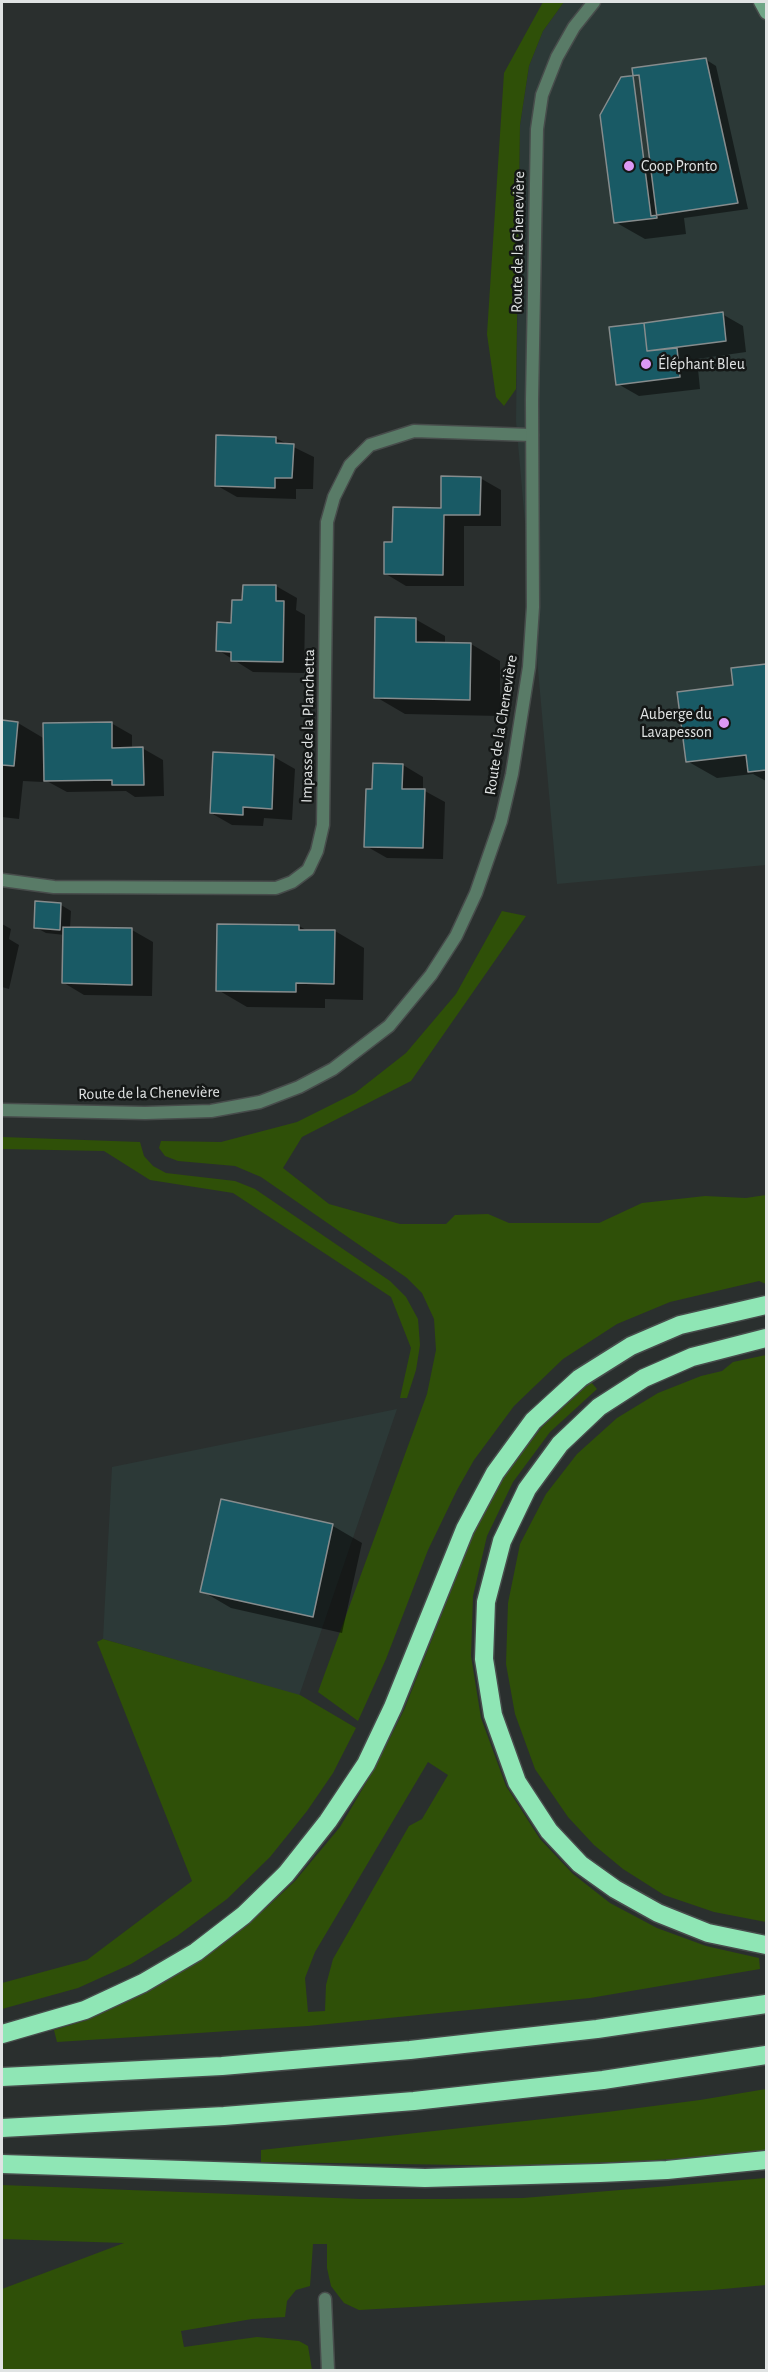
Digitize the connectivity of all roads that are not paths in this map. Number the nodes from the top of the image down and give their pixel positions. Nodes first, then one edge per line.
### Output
1 (594, 2) edge
2 (760, 2) edge
3 (766, 13) edge
4 (532, 435) junction
5 (2, 880) edge
6 (2, 1110) edge
7 (766, 1305) edge
8 (766, 1338) edge
9 (766, 1945) edge
10 (766, 2004) edge
11 (2, 2034) edge
12 (766, 2055) edge
13 (2, 2077) edge
14 (2, 2128) edge
15 (766, 2160) edge
16 (2, 2164) edge
17 (325, 2299) dead end
18 (328, 2370) edge

1 - 4 street, Route de la Chenevière
2 - 3 main road
4 - 5 street, Impasse de la Planchetta
4 - 6 street, Route de la Chenevière
7 - 11 highway
8 - 9 highway
10 - 13 highway
12 - 14 highway
15 - 16 highway
17 - 18 street

